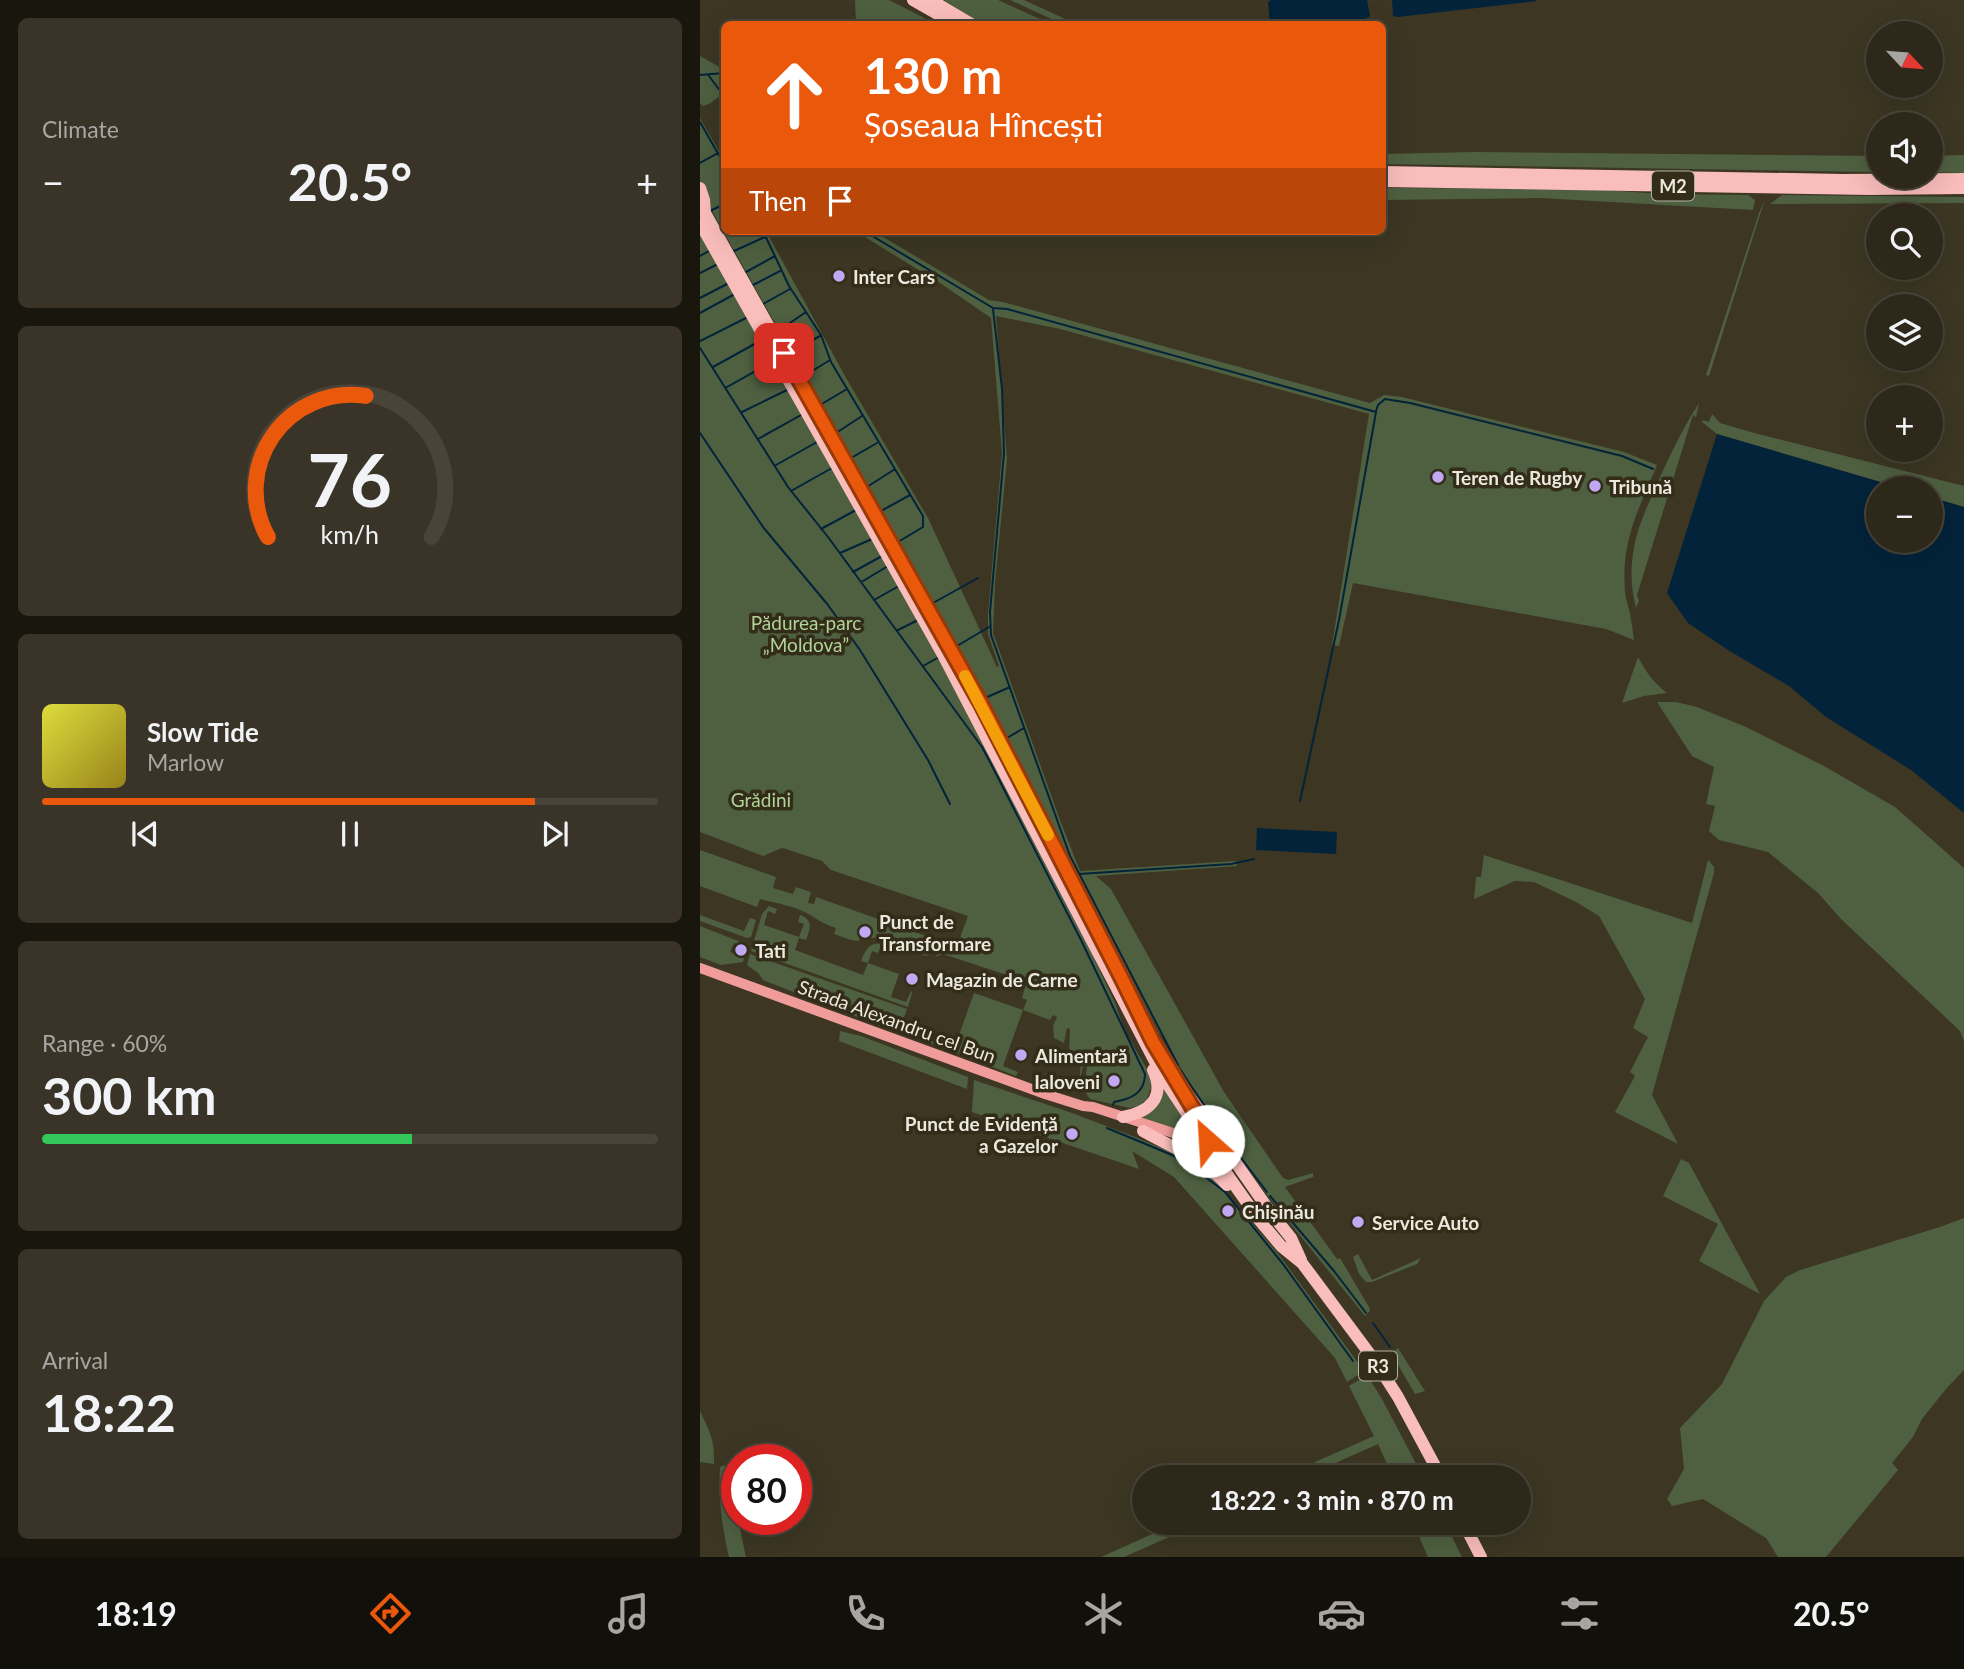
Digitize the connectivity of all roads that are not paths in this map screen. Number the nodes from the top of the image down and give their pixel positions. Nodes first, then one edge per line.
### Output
1 (913, 0) edge
2 (931, 0) edge
3 (950, 21) edge
4 (966, 21) edge
5 (1386, 172) edge
6 (1964, 179) edge
7 (1386, 181) edge
8 (700, 188) edge
9 (1964, 190) edge
10 (702, 213) edge
11 (1076, 909) junction
12 (700, 968) edge
13 (1143, 1021) junction
14 (1083, 1106) junction
15 (1123, 1117) junction
16 (1208, 1125) junction
17 (1143, 1131) junction
18 (1208, 1142) junction
19 (1265, 1212) junction
20 (1435, 1465) edge
21 (1470, 1535) edge
22 (1481, 1557) edge

1 - 3 highway
2 - 4 highway
5 - 6 highway, M2
7 - 9 highway, M2
8 - 10 highway
10 - 11 highway, R3
10 - 13 highway, R3
11 - 15 highway, R3
11 - 18 highway, R3
12 - 14 main road, Strada Alexandru cel Bun
13 - 16 highway, R3
13 - 18 highway, R3
14 - 15 main road, Strada Alexandru cel Bun
14 - 17 main road, Strada Alexandru cel Bun
15 - 18 main road, Strada Alexandru cel Bun
16 - 18 highway
16 - 19 highway, R3
17 - 18 main road, Strada Alexandru cel Bun
17 - 19 highway, R3
18 - 19 highway, R3
19 - 20 highway, R3
21 - 22 highway

